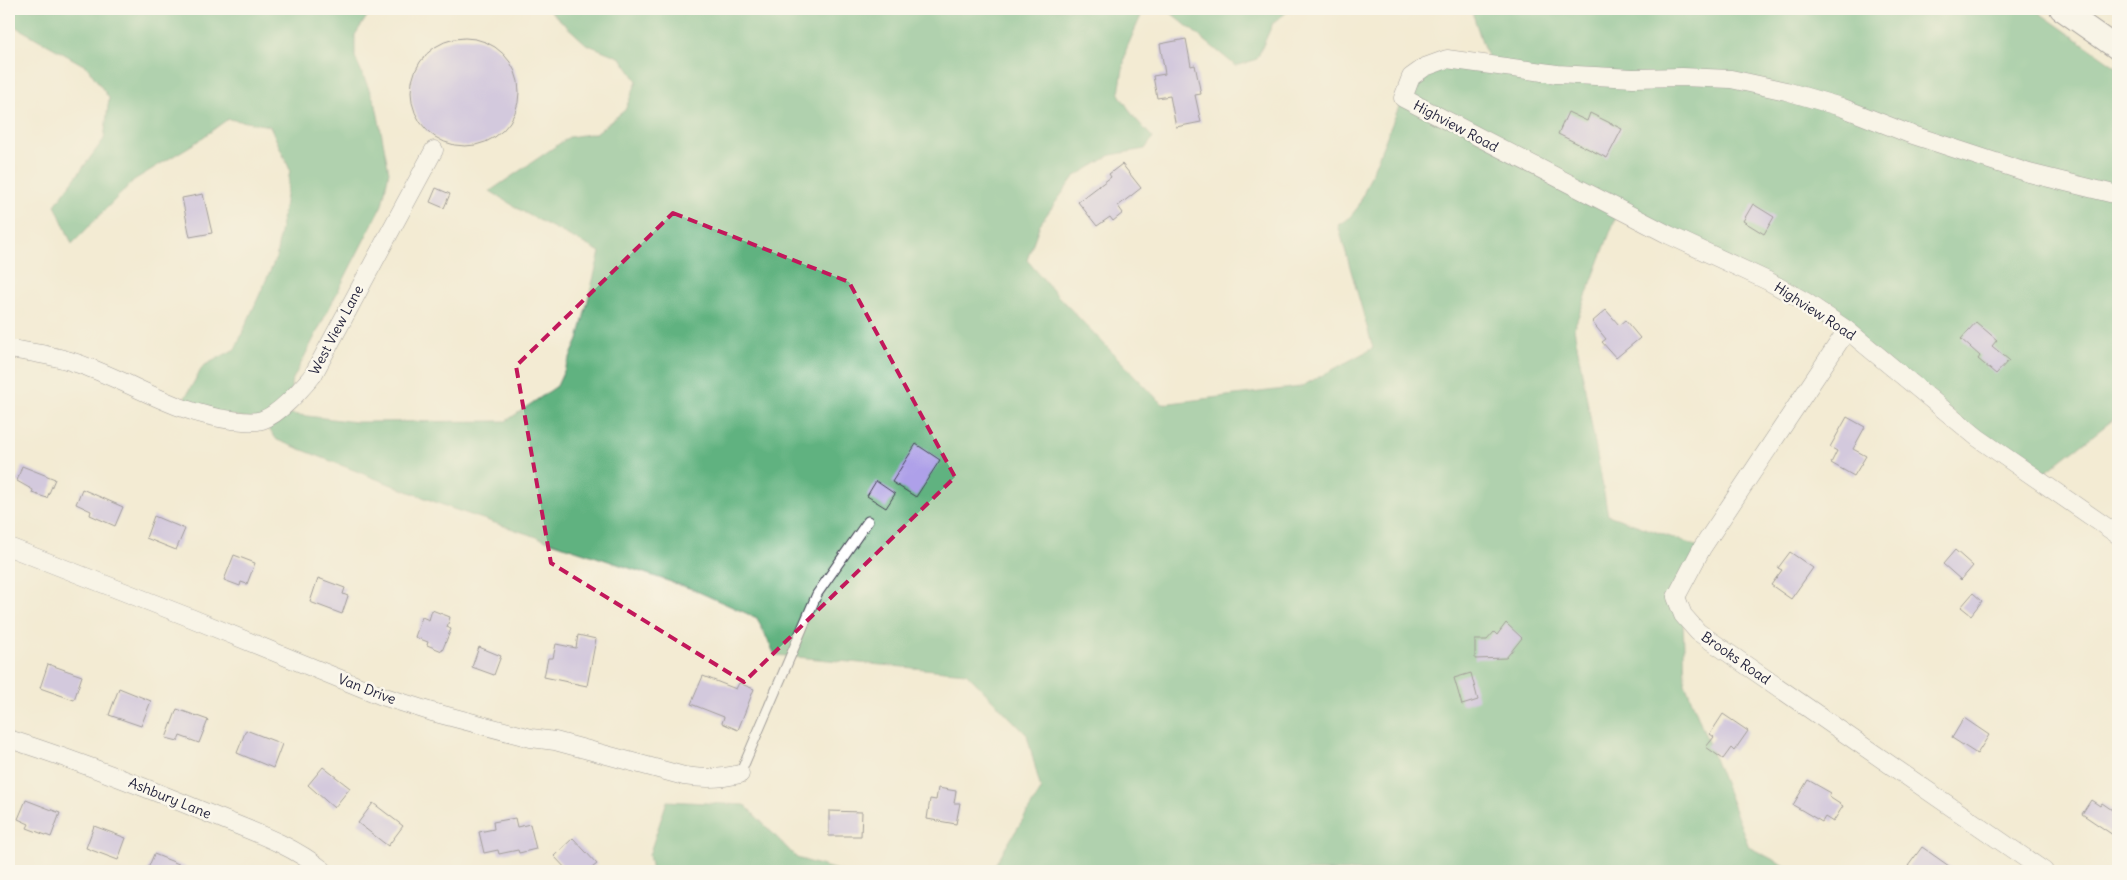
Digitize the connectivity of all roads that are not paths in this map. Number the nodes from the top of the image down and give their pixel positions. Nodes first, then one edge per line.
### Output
1 (2061, 9) edge
2 (2118, 49) edge
3 (434, 150) dead end
4 (2118, 194) edge
5 (1847, 330) junction
6 (9, 349) edge
7 (868, 521) dead end
8 (2118, 535) edge
9 (9, 547) edge
10 (9, 739) edge
11 (740, 774) joint
12 (324, 871) edge
13 (2044, 871) edge

1 - 2 street
3 - 6 street, West View Lane
4 - 5 street, Highview Road
5 - 8 street, Highview Road
5 - 13 street, Brooks Road
7 - 11 lane
9 - 11 street, Van Drive
10 - 12 street, Ashbury Lane

